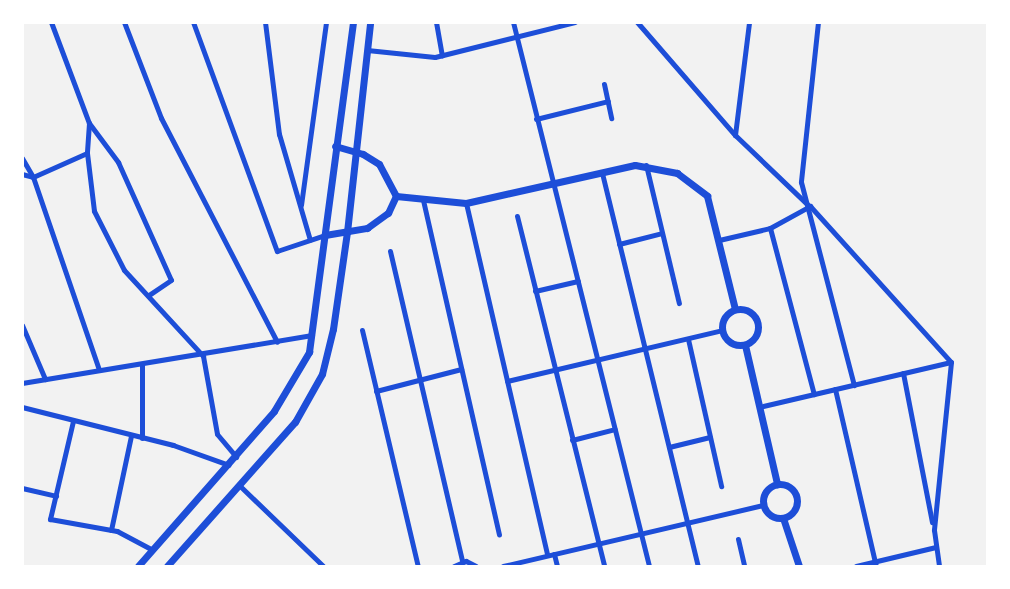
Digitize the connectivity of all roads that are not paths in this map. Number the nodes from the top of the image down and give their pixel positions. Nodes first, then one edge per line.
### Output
1 (51, 22) edge
2 (124, 22) edge
3 (193, 22) edge
4 (265, 22) edge
5 (326, 22) edge
6 (353, 22) edge
7 (370, 22) edge
8 (436, 22) edge
9 (513, 22) edge
10 (575, 22) edge
11 (637, 22) edge
12 (750, 22) edge
13 (818, 22) edge
14 (516, 37) junction
15 (368, 50) junction
16 (442, 55) junction
17 (604, 84) dead end
18 (608, 101) junction
19 (611, 118) dead end
20 (536, 119) junction
21 (88, 123) junction
22 (735, 135) junction
23 (335, 146) junction
24 (356, 151) junction
25 (87, 153) junction
26 (22, 158) edge
27 (646, 165) junction
28 (602, 173) junction
29 (22, 174) edge
30 (33, 177) junction
31 (554, 184) junction
32 (396, 196) junction
33 (423, 200) junction
34 (466, 203) junction
35 (810, 206) junction
36 (301, 208) junction
37 (517, 216) dead end
38 (770, 228) junction
39 (347, 232) junction
40 (662, 233) junction
41 (325, 235) junction
42 (310, 240) junction
43 (719, 240) junction
44 (620, 244) junction
45 (390, 251) dead end
46 (578, 281) junction
47 (535, 291) junction
48 (149, 295) junction
49 (679, 303) dead end
50 (735, 309) junction
51 (22, 326) edge
52 (362, 330) dead end
53 (722, 330) junction
54 (312, 335) junction
55 (688, 339) junction
56 (277, 342) junction
57 (745, 345) junction
58 (645, 349) junction
59 (203, 356) junction
60 (598, 360) junction
61 (951, 362) junction
62 (142, 364) junction
63 (461, 369) junction
64 (99, 370) junction
65 (554, 370) junction
66 (903, 373) junction
67 (45, 379) junction
68 (419, 379) junction
69 (507, 381) junction
70 (22, 383) edge
71 (854, 385) junction
72 (834, 389) junction
73 (376, 391) junction
74 (814, 394) junction
75 (22, 407) edge
76 (759, 407) junction
77 (73, 421) junction
78 (615, 429) junction
79 (131, 436) junction
80 (710, 437) junction
81 (142, 438) junction
82 (572, 440) junction
83 (669, 447) junction
84 (236, 457) junction
85 (229, 465) junction
86 (777, 484) junction
87 (240, 486) junction
88 (722, 486) dead end
89 (22, 488) edge
90 (56, 496) junction
91 (763, 505) junction
92 (783, 518) junction
93 (687, 522) junction
94 (111, 530) junction
95 (934, 530) junction
96 (640, 533) junction
97 (499, 534) dead end
98 (738, 539) dead end
99 (598, 543) junction
100 (936, 547) junction
101 (152, 550) junction
102 (554, 554) junction
103 (547, 555) junction
104 (462, 561) junction
105 (876, 564) edge
106 (138, 567) edge
107 (167, 567) edge
108 (323, 567) edge
109 (418, 567) edge
110 (454, 567) edge
111 (476, 567) edge
112 (503, 567) edge
113 (557, 567) edge
114 (604, 567) edge
115 (649, 567) edge
116 (698, 567) edge
117 (744, 567) edge
118 (799, 567) edge
119 (856, 567) edge
120 (939, 567) edge

1 - 21 street
2 - 56 street
3 - 42 street
4 - 36 street
5 - 36 street
6 - 23 street
7 - 15 street
8 - 16 street
9 - 14 street
10 - 14 street
11 - 22 street
12 - 22 street
13 - 35 street
14 - 16 street
14 - 20 street
15 - 16 street
15 - 24 street
17 - 18 street
18 - 19 street
18 - 20 street
20 - 31 street
21 - 25 street
21 - 48 street
22 - 35 street
23 - 24 street
23 - 41 street
24 - 32 street
24 - 39 street
25 - 30 street
25 - 48 street
26 - 30 street
27 - 28 street
27 - 40 street
27 - 43 street
28 - 31 street
28 - 44 street
29 - 30 street
30 - 64 street
31 - 34 street
31 - 46 street
32 - 33 street
32 - 39 street
33 - 34 street
33 - 63 street
34 - 69 street
35 - 38 street
35 - 61 street
35 - 71 street
36 - 42 street
37 - 47 street
38 - 43 street
38 - 74 street
39 - 41 street
39 - 87 street
40 - 44 street
40 - 49 street
41 - 42 street
41 - 54 street
43 - 50 street
44 - 58 street
45 - 68 street
46 - 47 street
46 - 60 street
47 - 65 street
48 - 59 street
50 - 53 street
50 - 57 street
51 - 67 street
52 - 73 street
53 - 55 street
53 - 57 street
54 - 56 street
54 - 84 street
55 - 58 street
55 - 80 street
56 - 59 street
57 - 76 street
58 - 60 street
58 - 83 street
59 - 62 street
59 - 84 street
60 - 65 street
60 - 78 street
61 - 66 street
61 - 95 street
62 - 64 street
62 - 81 street
63 - 68 street
63 - 97 street
64 - 67 street
65 - 69 street
65 - 82 street
66 - 71 street
66 - 95 street
67 - 70 street
68 - 73 street
68 - 104 street
69 - 103 street
71 - 72 street
72 - 74 street
72 - 105 street
73 - 109 street
74 - 76 street
75 - 77 street
76 - 86 street
77 - 79 street
77 - 90 street
78 - 82 street
78 - 96 street
79 - 81 street
79 - 94 street
80 - 83 street
80 - 88 street
81 - 85 street
82 - 99 street
83 - 93 street
84 - 85 street
85 - 101 street
86 - 91 street
86 - 92 street
87 - 107 street
87 - 108 street
89 - 90 street
90 - 94 street
91 - 92 street
91 - 93 street
92 - 118 street
93 - 96 street
93 - 116 street
94 - 101 street
95 - 100 street
96 - 99 street
96 - 115 street
98 - 117 street
99 - 102 street
99 - 114 street
100 - 105 street
100 - 120 street
101 - 106 street
102 - 103 street
102 - 113 street
103 - 112 street
104 - 110 street
104 - 111 street
105 - 119 street

